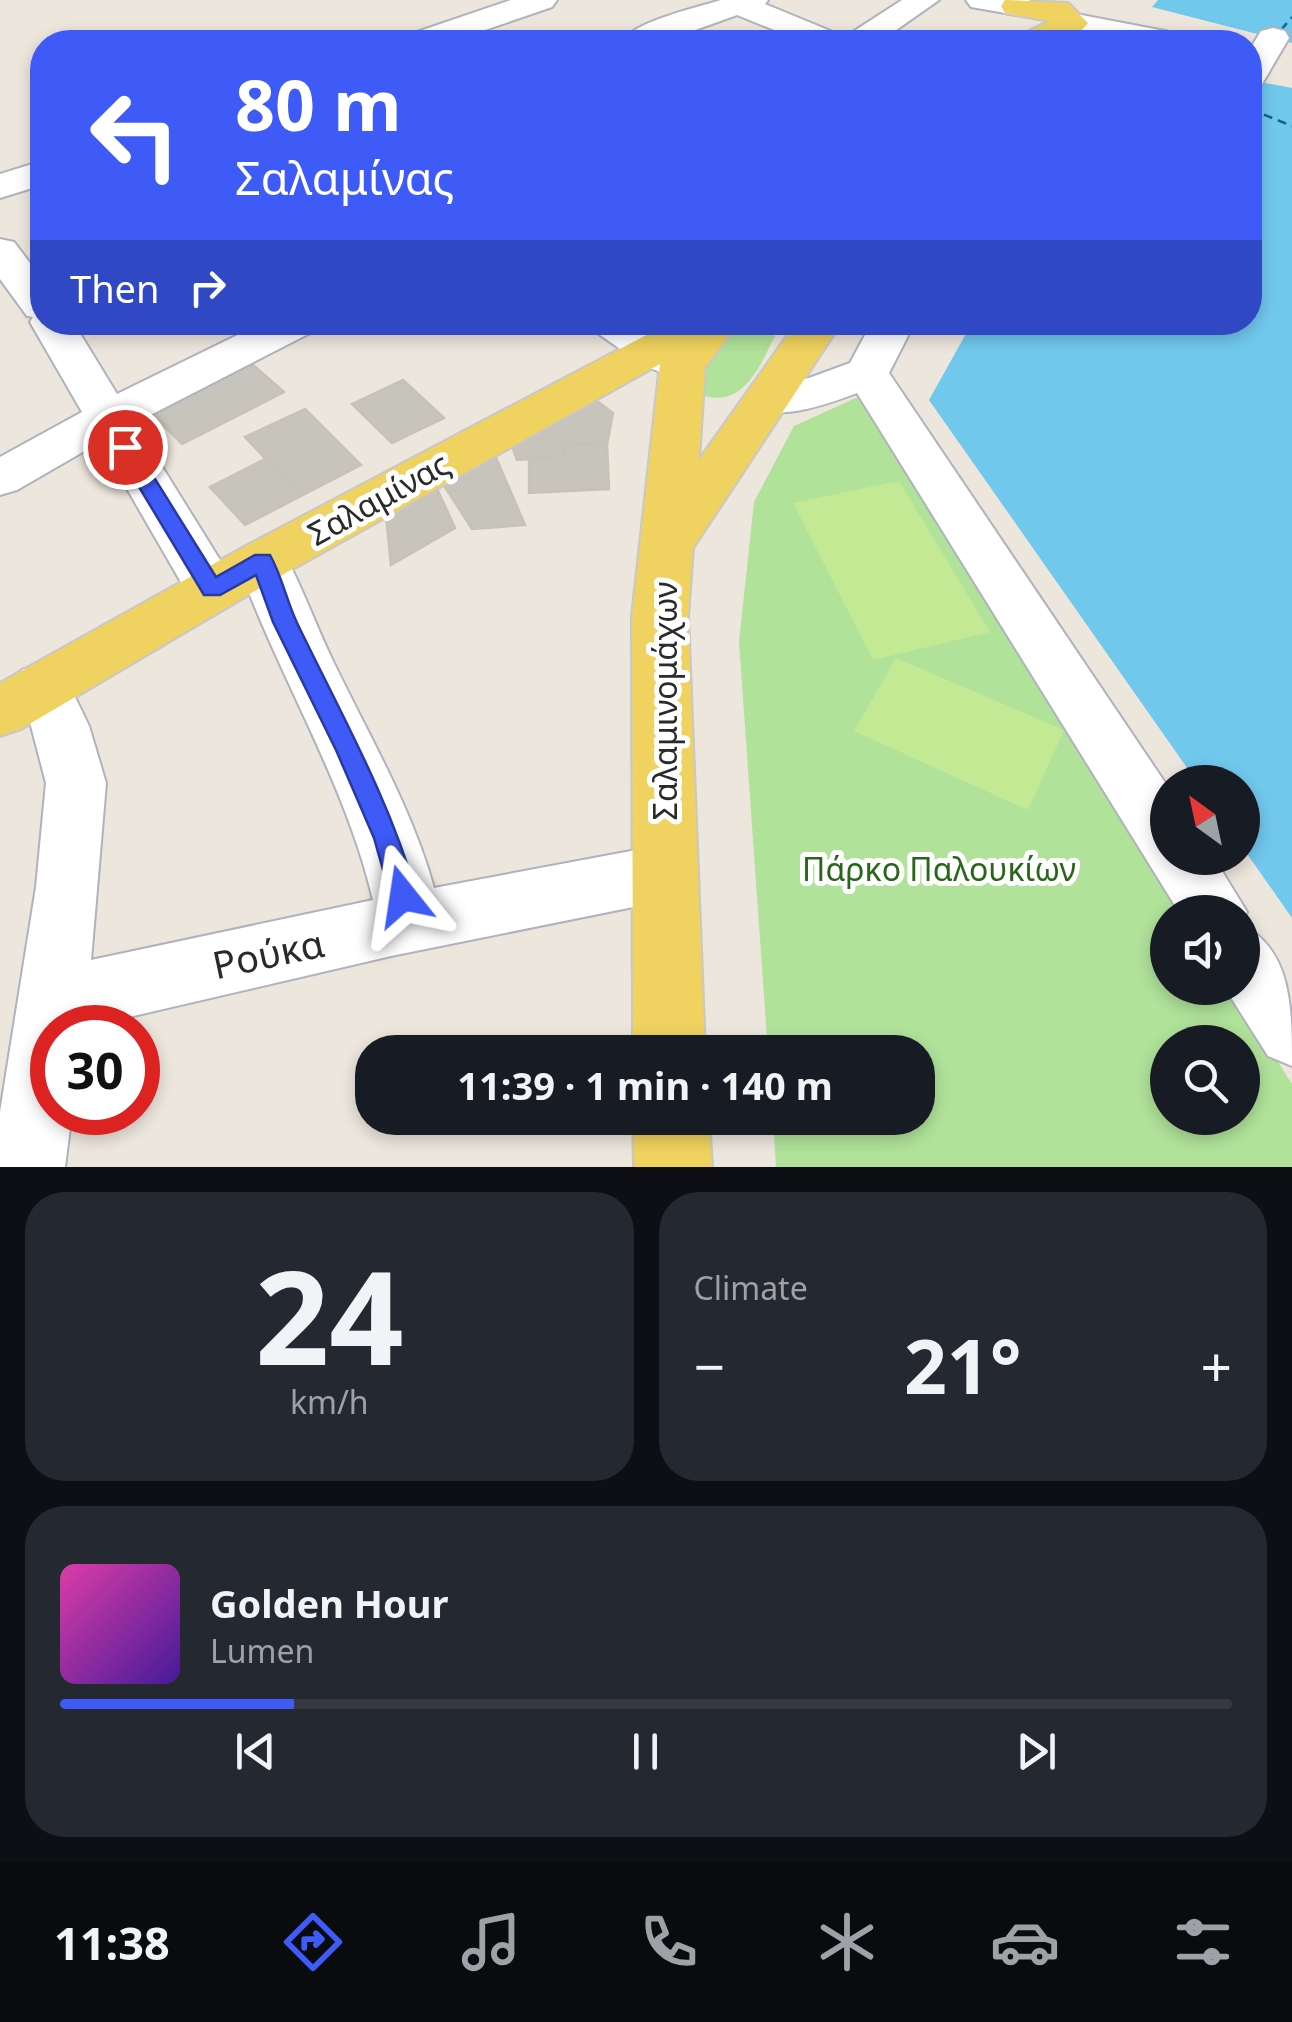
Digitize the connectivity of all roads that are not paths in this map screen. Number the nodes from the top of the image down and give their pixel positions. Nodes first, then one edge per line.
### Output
1 (458, 0) edge
2 (541, 0) edge
3 (923, 0) edge
4 (982, 0) edge
5 (746, 3) edge
6 (1013, 12) edge
7 (495, 17) junction
8 (1062, 25) edge
9 (456, 30) edge
10 (524, 30) edge
11 (662, 30) edge
12 (806, 30) edge
13 (877, 30) edge
14 (1094, 30) edge
15 (30, 176) edge
16 (0, 187) edge
17 (0, 251) edge
18 (30, 291) edge
19 (30, 313) edge
20 (0, 321) edge
21 (59, 335) edge
22 (273, 335) edge
23 (688, 335) edge
24 (694, 335) edge
25 (808, 335) edge
26 (887, 335) edge
27 (656, 356) edge
28 (867, 372) junction
29 (764, 406) junction
30 (108, 418) junction
31 (0, 478) edge
32 (668, 543) junction
33 (262, 561) junction
34 (212, 589) junction
35 (21, 699) edge
36 (1150, 811) edge
37 (663, 873) junction
38 (411, 924) junction
39 (1260, 983) edge
40 (49, 1001) junction
41 (1292, 1032) edge
42 (668, 1035) edge
43 (672, 1135) edge
44 (28, 1167) edge
45 (673, 1167) edge

1 - 7 street
2 - 7 street
3 - 13 street
4 - 6 street
5 - 11 street
5 - 12 street
6 - 8 main road
7 - 9 street
7 - 10 street
8 - 14 street
15 - 16 street
17 - 18 street
19 - 20 street
21 - 30 street
22 - 30 street
23 - 27 main road, Σαλαμίνας
24 - 27 main road
25 - 29 main road, Σαλαμινομάχων
26 - 28 street
27 - 29 main road
27 - 32 main road
27 - 33 main road, Σαλαμίνας
28 - 29 street
28 - 36 street
29 - 32 main road, Σαλαμινομάχων
30 - 31 street
30 - 34 street
32 - 37 main road, Σαλαμινομάχων
33 - 34 main road, Σαλαμίνας
33 - 38 street
34 - 35 main road, Σαλαμίνας
35 - 40 street
37 - 38 street, Ρούκα
37 - 42 main road, Σαλαμινομάχων
38 - 40 street, Ρούκα
39 - 41 street
40 - 44 street
43 - 45 main road

